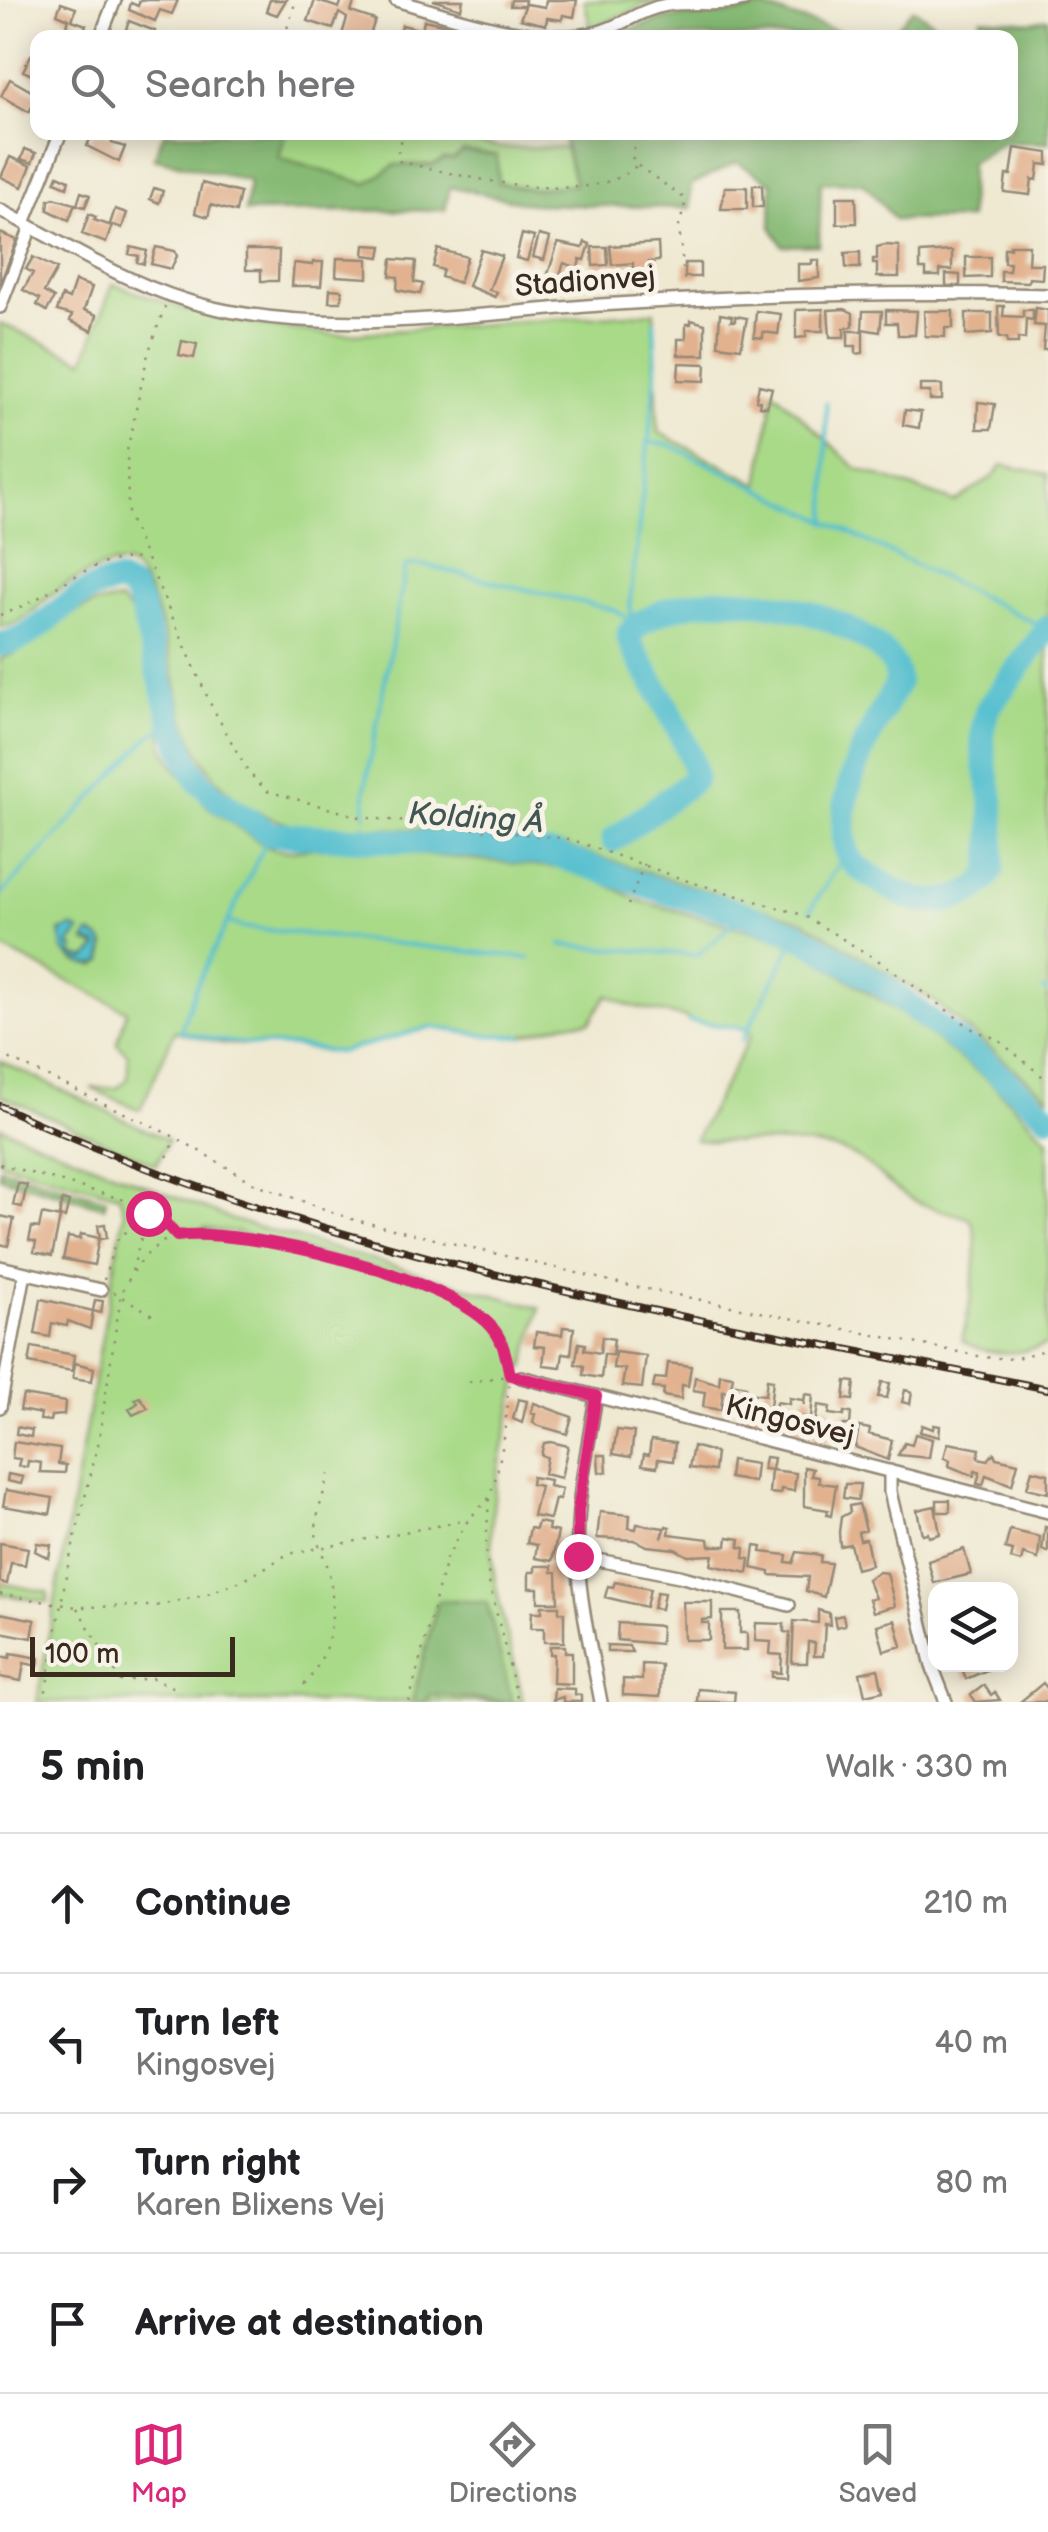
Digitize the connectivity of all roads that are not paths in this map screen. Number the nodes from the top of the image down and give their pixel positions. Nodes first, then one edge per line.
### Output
1 (115, 0) edge
2 (396, 0) edge
3 (744, 0) edge
4 (103, 30) edge
5 (514, 30) edge
6 (602, 30) edge
7 (58, 140) edge
8 (0, 210) edge
9 (28, 225) junction
10 (1048, 296) edge
11 (0, 307) edge
12 (0, 1267) edge
13 (25, 1273) junction
14 (101, 1290) road end
15 (515, 1376) road end
16 (596, 1396) junction
17 (0, 1407) edge
18 (890, 1471) junction
19 (1048, 1512) edge
20 (578, 1556) junction
21 (789, 1605) dead end
22 (601, 1702) edge
23 (946, 1702) edge

1 - 4 street
2 - 5 street
3 - 6 street
7 - 9 street
8 - 9 street, Stadionvej
9 - 10 street, Stadionvej
9 - 11 street
12 - 13 street
13 - 14 street
13 - 17 street
15 - 16 street, Kingosvej
16 - 18 street, Kingosvej
16 - 20 street
18 - 19 street, Kingosvej
18 - 23 street
20 - 21 street
20 - 22 street

